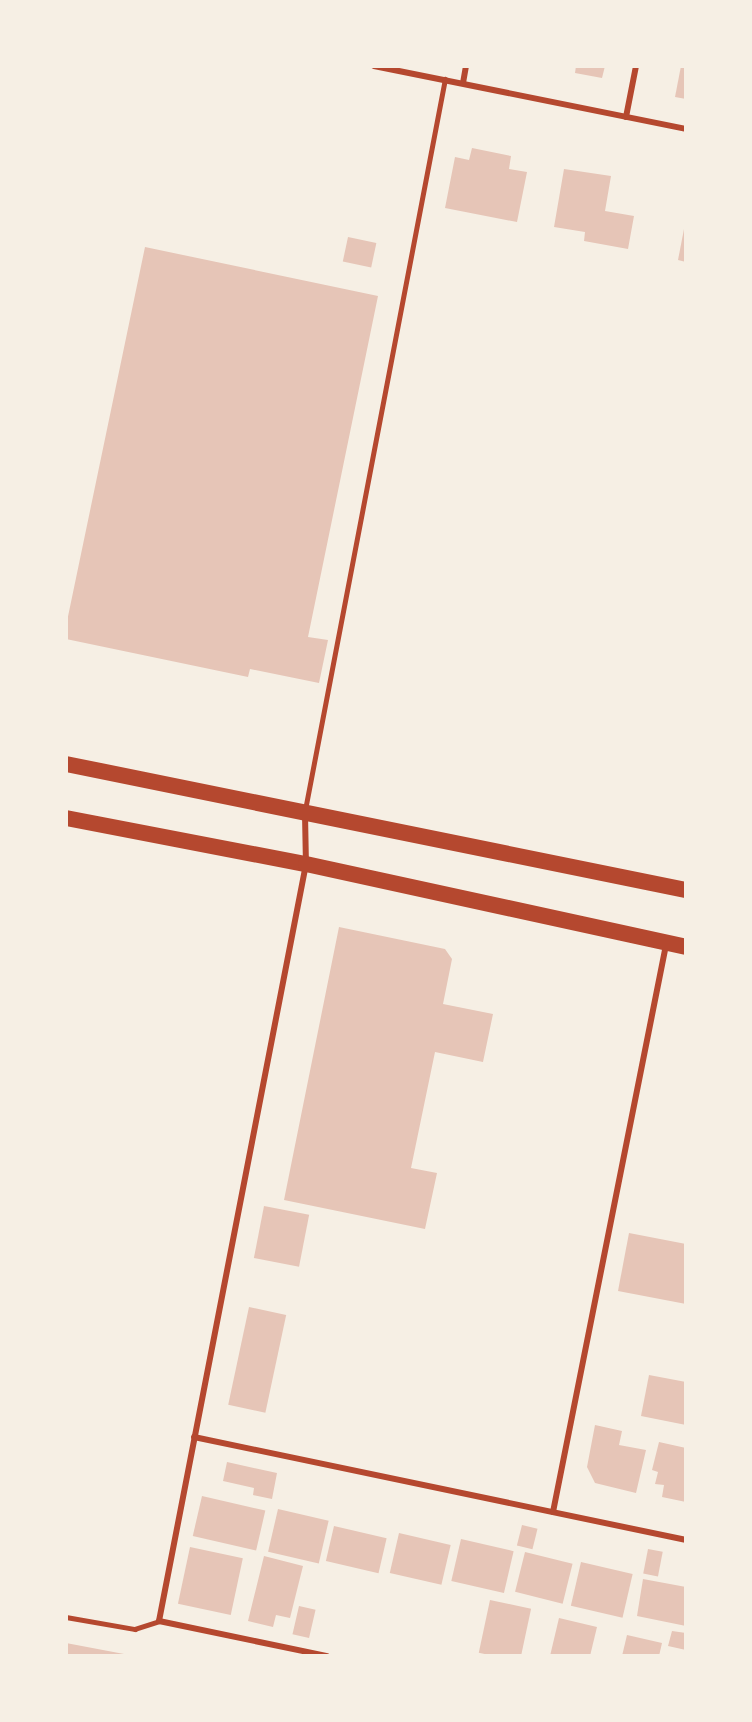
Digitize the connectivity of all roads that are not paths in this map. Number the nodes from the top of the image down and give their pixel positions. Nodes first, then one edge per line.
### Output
1 (374, 66) edge
2 (466, 66) edge
3 (636, 66) edge
4 (445, 79) junction
5 (463, 83) junction
6 (626, 117) junction
7 (686, 129) edge
8 (66, 764) edge
9 (305, 810) junction
10 (66, 818) edge
11 (306, 864) junction
12 (686, 890) edge
13 (667, 943) junction
14 (686, 947) edge
15 (194, 1437) junction
16 (553, 1512) junction
17 (686, 1540) edge
18 (66, 1617) edge
19 (159, 1621) junction
20 (327, 1656) edge

1 - 4 street
2 - 5 street
3 - 6 street
4 - 5 street
4 - 9 lane
5 - 6 street
6 - 7 street
8 - 9 highway
9 - 11 street
9 - 12 highway
10 - 11 highway
11 - 13 highway
11 - 15 street
13 - 14 highway
13 - 16 street
15 - 16 street
15 - 19 street
16 - 17 street
18 - 19 lane
19 - 20 street

